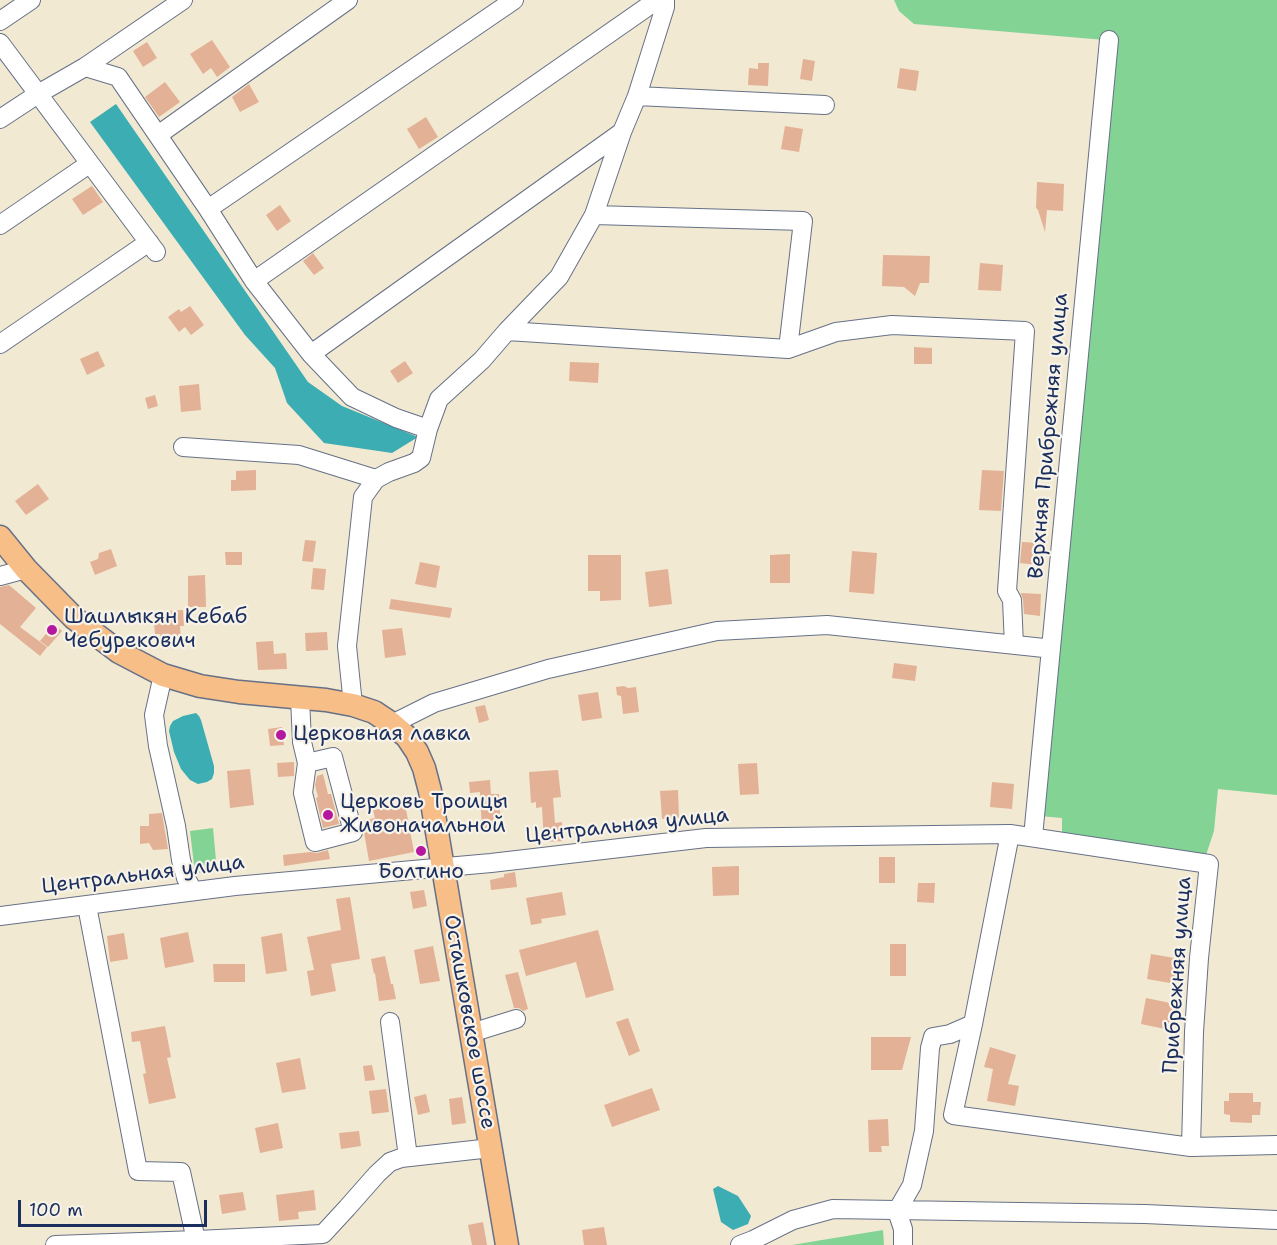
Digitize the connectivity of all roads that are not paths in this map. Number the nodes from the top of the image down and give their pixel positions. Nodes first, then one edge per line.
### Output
1 (31, 0) edge
2 (183, 0) edge
3 (348, 0) edge
4 (514, 0) edge
5 (657, 0) edge
6 (665, 0) edge
7 (0, 21) edge
8 (1109, 40) dead end
9 (0, 43) edge
10 (85, 67) junction
11 (38, 94) junction
12 (637, 96) junction
13 (825, 105) dead end
14 (0, 119) edge
15 (622, 132) junction
16 (158, 135) junction
17 (89, 164) junction
18 (208, 209) junction
19 (594, 215) junction
20 (0, 225) edge
21 (254, 281) junction
22 (507, 331) junction
23 (0, 344) edge
24 (788, 349) junction
25 (311, 354) junction
26 (428, 429) junction
27 (183, 447) dead end
28 (376, 479) junction
29 (0, 537) edge
30 (26, 569) junction
31 (0, 576) edge
32 (1014, 645) junction
33 (1044, 648) dead end
34 (163, 675) junction
35 (300, 698) junction
36 (354, 705) junction
37 (392, 724) junction
38 (307, 763) dead end
39 (1010, 834) junction
40 (1033, 837) junction
41 (443, 867) junction
42 (193, 891) junction
43 (87, 906) junction
44 (0, 916) edge
45 (516, 1019) dead end
46 (390, 1022) dead end
47 (973, 1024) junction
48 (471, 1033) junction
49 (953, 1115) junction
50 (924, 1131) junction
51 (1277, 1145) edge
52 (1191, 1147) junction
53 (491, 1148) junction
54 (408, 1157) junction
55 (897, 1211) junction
56 (1277, 1220) edge
57 (903, 1237) edge
58 (323, 1239) edge
59 (197, 1243) edge
60 (75, 1244) edge
61 (750, 1244) edge
62 (54, 1245) edge
63 (507, 1245) edge

1 - 7 street
2 - 10 street
3 - 16 street
4 - 18 street
5 - 21 street
6 - 12 street
8 - 40 street, Верхняя Прибрежняя улица
9 - 11 street
10 - 11 street
10 - 16 street
11 - 14 street
11 - 17 street
12 - 13 street
12 - 15 street
15 - 19 street
15 - 25 street
16 - 18 street
17 - 20 street
17 - 23 street
18 - 21 street
19 - 22 street
19 - 24 street
21 - 25 street
22 - 24 street
22 - 26 street
24 - 32 street
25 - 26 street
26 - 28 street
27 - 28 street
28 - 36 street
29 - 30 main road, Осташковское шоссе
30 - 31 street
30 - 34 main road, Осташковское шоссе
32 - 33 street
32 - 37 street
34 - 35 main road, Осташковское шоссе
34 - 42 street
35 - 36 main road, Осташковское шоссе
35 - 38 street
36 - 37 main road, Осташковское шоссе
37 - 41 main road, Осташковское шоссе
39 - 40 street, Прибрежняя улица
39 - 41 street, Центральная улица
39 - 47 street
40 - 52 street, Прибрежняя улица
41 - 42 street, Центральная улица
41 - 48 main road, Осташковское шоссе
42 - 43 street, Центральная улица
43 - 44 street, Центральная улица
43 - 59 street
45 - 48 street
46 - 54 street
47 - 49 street
47 - 50 street
48 - 53 main road, Осташковское шоссе
49 - 50 street
49 - 52 street
50 - 55 street
51 - 52 street
53 - 54 street
53 - 63 main road, Осташковское шоссе
54 - 58 street
55 - 56 street
55 - 57 street
55 - 61 street
58 - 59 street
59 - 60 street
60 - 62 street

